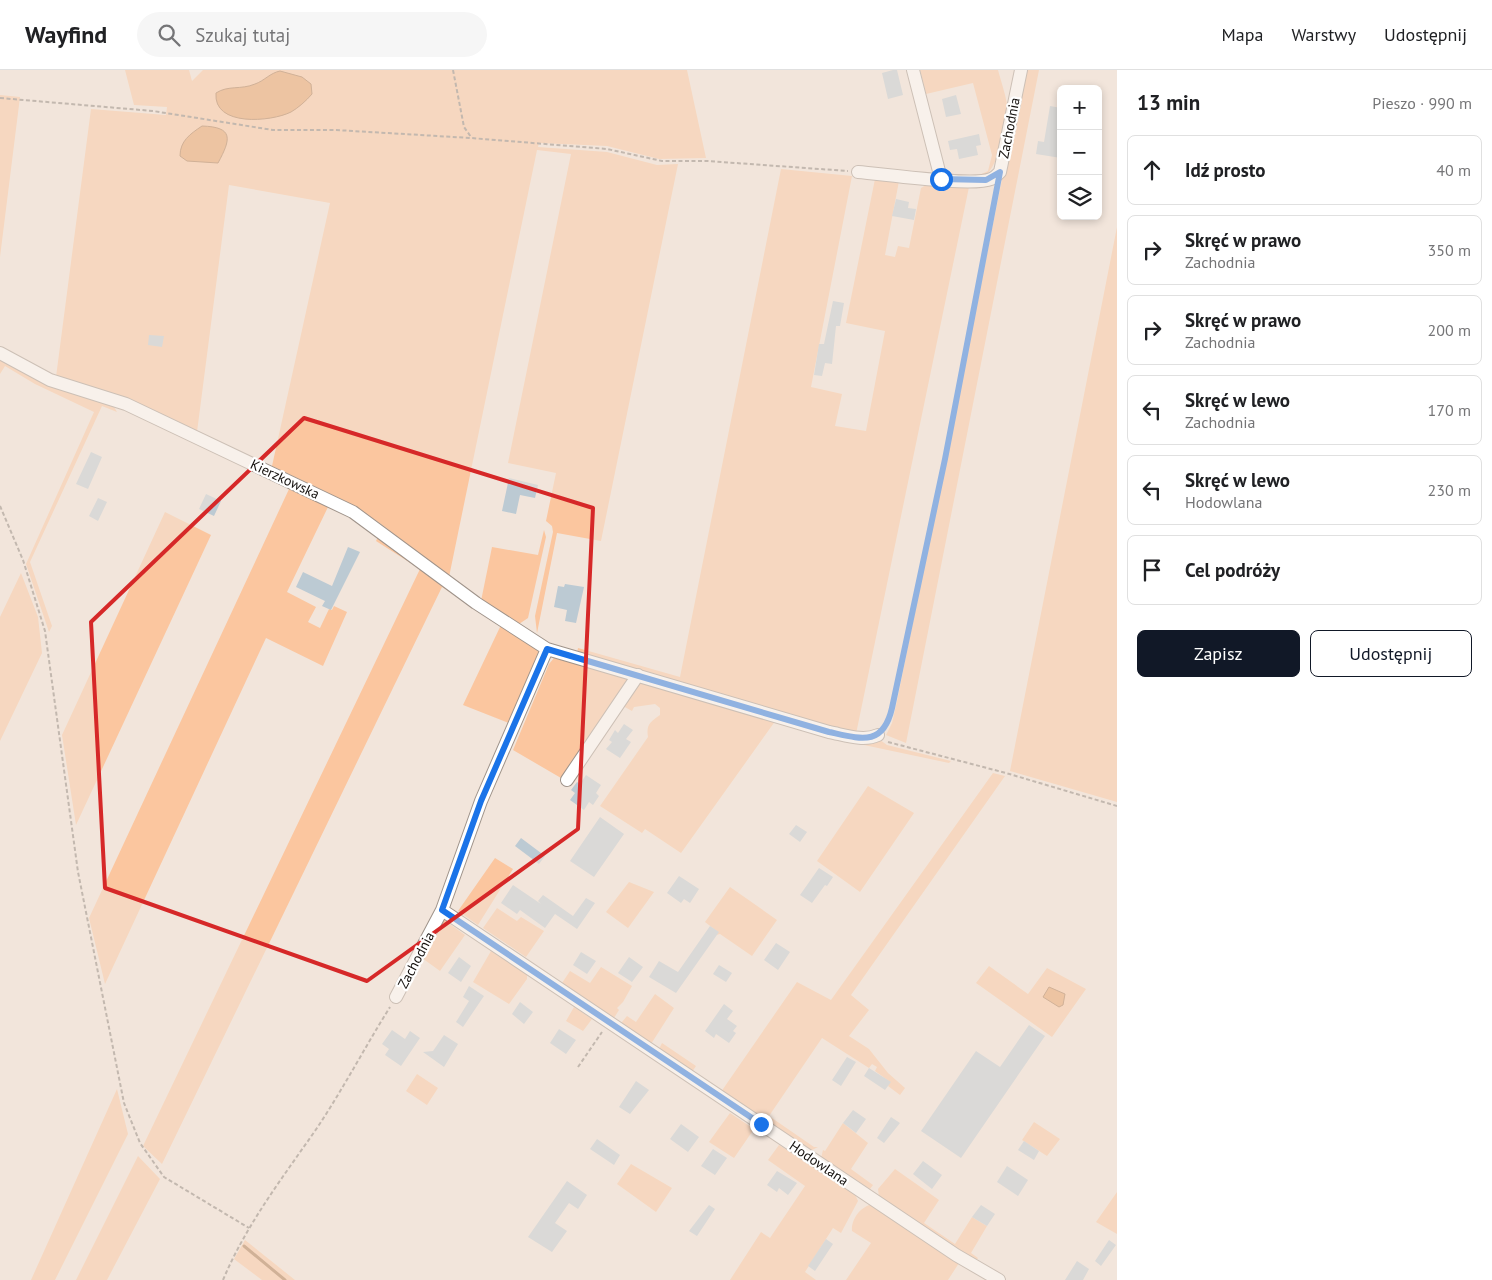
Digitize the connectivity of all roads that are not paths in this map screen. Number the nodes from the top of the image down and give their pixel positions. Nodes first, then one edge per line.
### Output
1 (913, 70) edge
2 (1020, 70) edge
3 (858, 172) road end
4 (941, 179) junction
5 (0, 353) edge
6 (547, 649) junction
7 (638, 675) junction
8 (878, 735) road end
9 (567, 780) dead end
10 (442, 910) junction
11 (396, 998) road end
12 (999, 1280) edge

1 - 4 street
2 - 4 street, Zachodnia
3 - 4 street
5 - 6 street, Kierzkowska
6 - 7 street
6 - 10 street, Zachodnia
7 - 8 street
7 - 9 street
10 - 11 street, Zachodnia
10 - 12 street, Hodowlana

